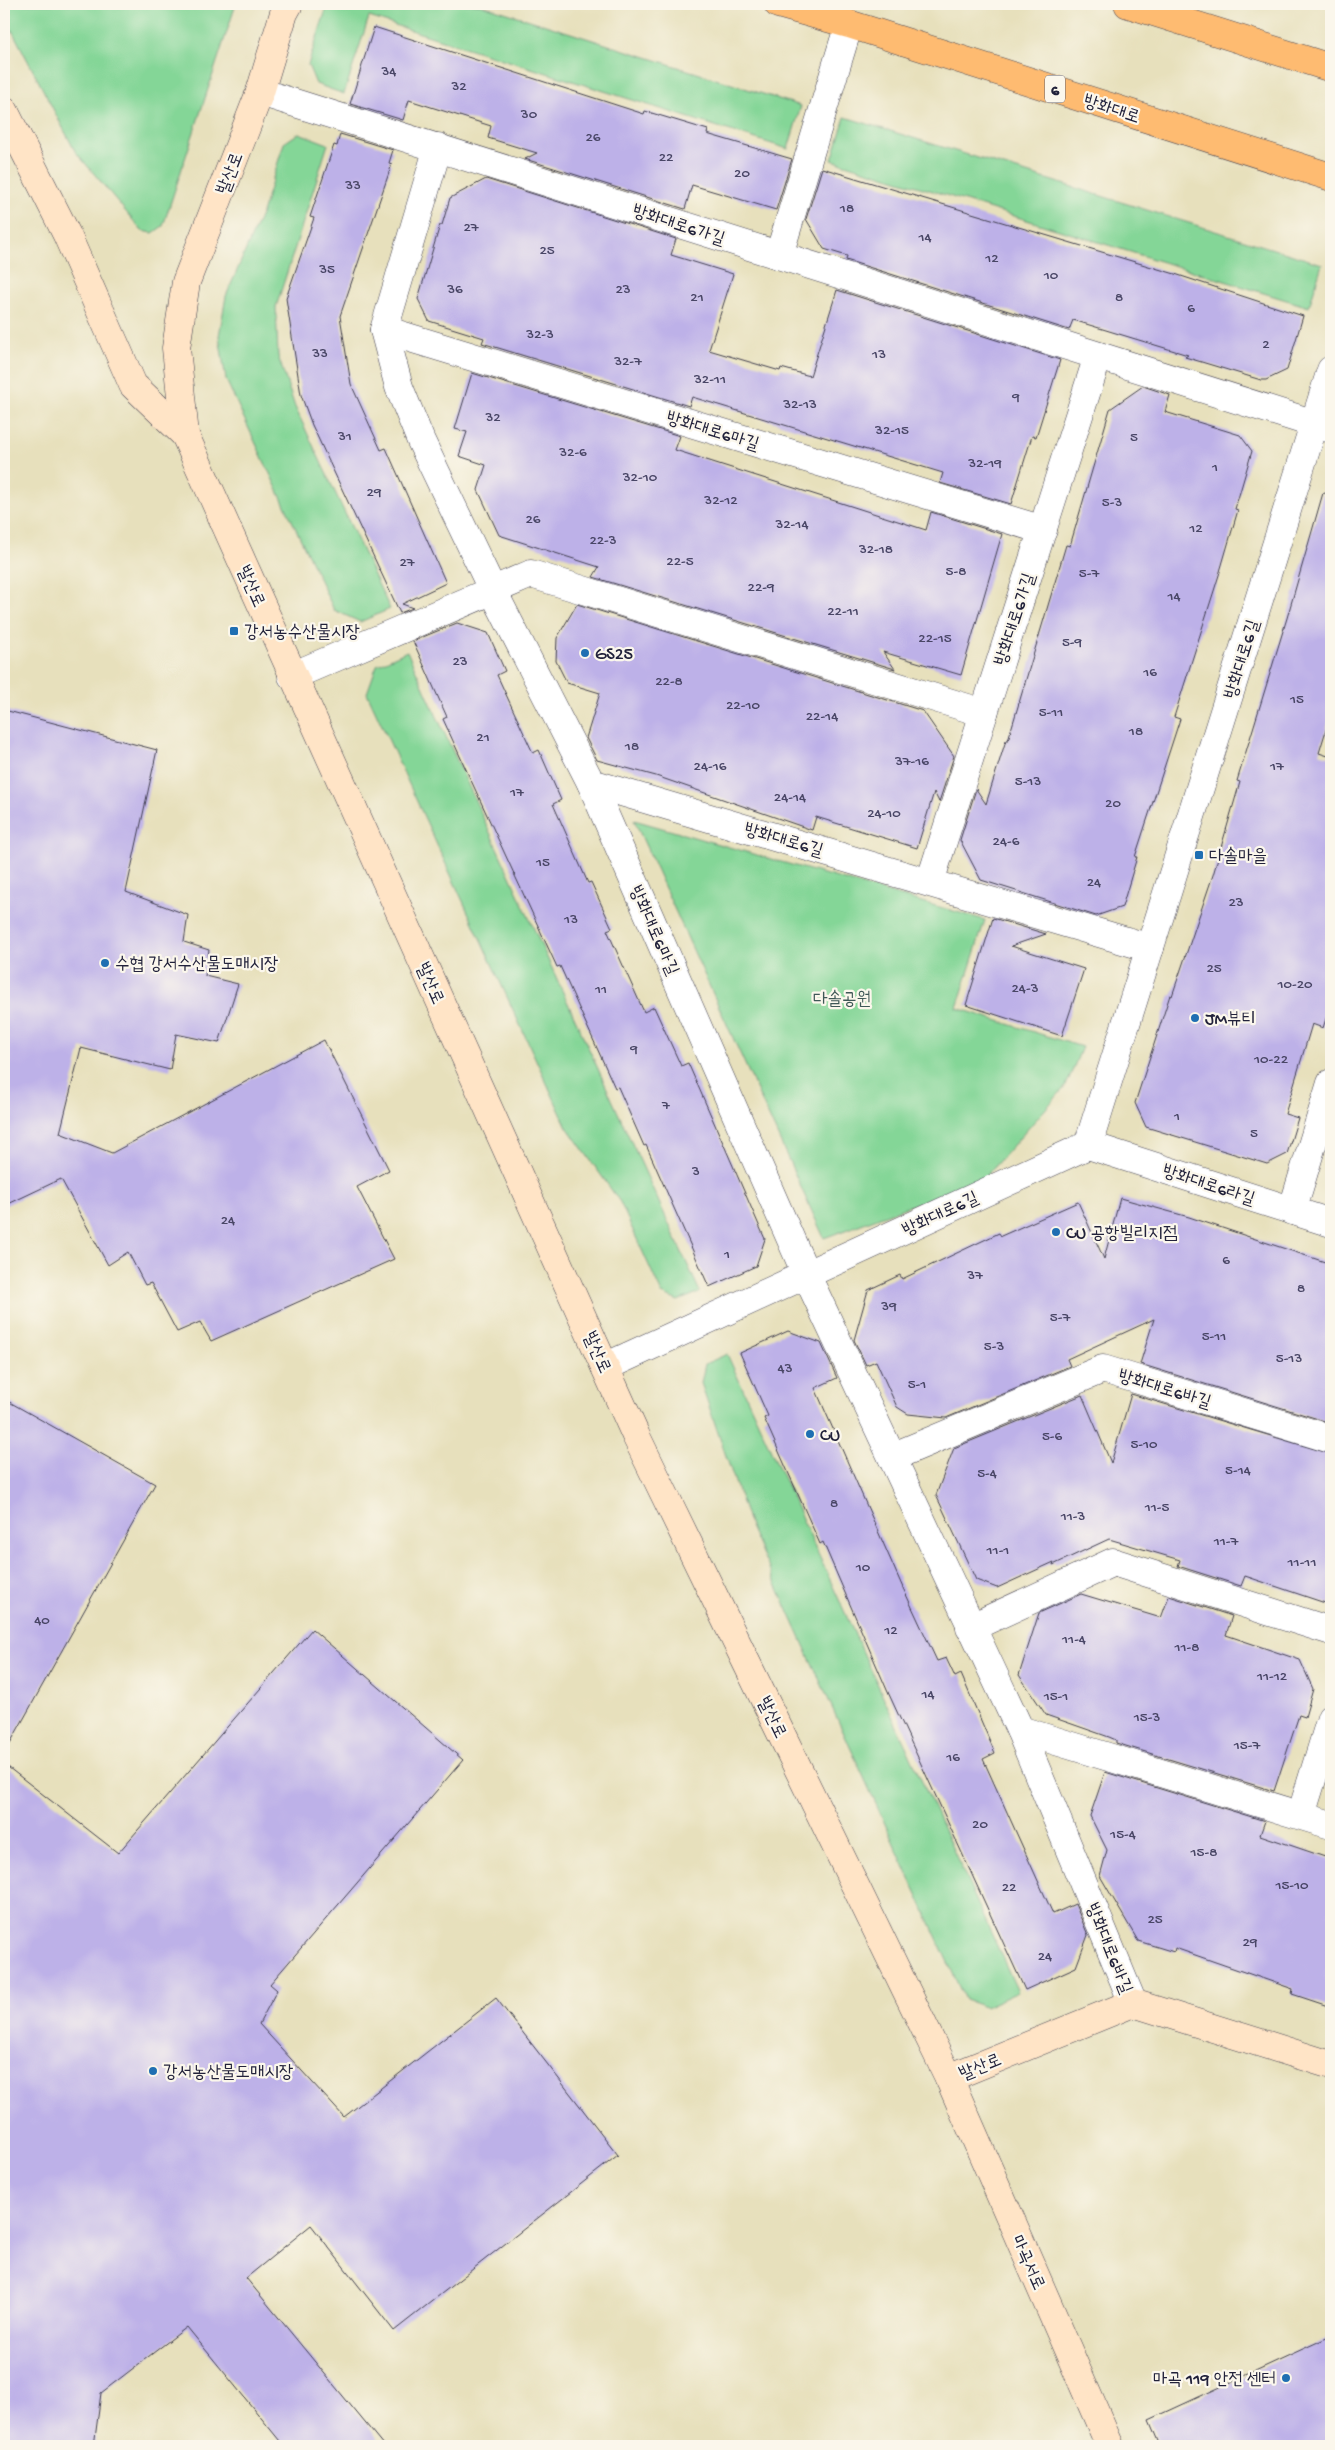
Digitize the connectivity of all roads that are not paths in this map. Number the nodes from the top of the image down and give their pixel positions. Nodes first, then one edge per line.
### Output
1 (290, 4) edge
2 (778, 4) edge
3 (1128, 4) edge
4 (849, 24) junction
5 (1331, 68) edge
6 (260, 92) junction
7 (4, 110) edge
8 (438, 147) junction
9 (1331, 177) edge
10 (779, 255) junction
11 (384, 330) junction
12 (1098, 356) junction
13 (1331, 370) edge
14 (1323, 426) edge
15 (185, 435) junction
16 (1043, 530) junction
17 (493, 591) junction
18 (292, 676) junction
19 (984, 713) junction
20 (591, 783) junction
21 (930, 882) junction
22 (1150, 948) junction
23 (1331, 1083) edge
24 (1088, 1145) junction
25 (1292, 1211) junction
26 (1331, 1223) edge
27 (806, 1274) junction
28 (605, 1367) junction
29 (1331, 1439) edge
30 (892, 1457) junction
31 (970, 1628) junction
32 (1331, 1631) edge
33 (1331, 1718) edge
34 (1020, 1730) junction
35 (1301, 1815) junction
36 (1331, 1825) edge
37 (1133, 2002) junction
38 (1331, 2065) edge
39 (949, 2078) junction
40 (1110, 2446) edge

1 - 6 street, 발산로
2 - 4 main road, 방화대로 / 6
3 - 5 main road
4 - 9 main road, 방화대로 / 6
4 - 10 street
6 - 8 street, 방화대로6가길
6 - 15 street, 발산로
7 - 15 street, 발산로
8 - 10 street, 방화대로6가길
8 - 11 street
10 - 12 street, 방화대로6가길
11 - 16 street, 방화대로6마길
11 - 17 street, 방화대로6마길
12 - 14 street, 방화대로6가길
12 - 16 street, 방화대로6가길
13 - 14 street, 방화대로6길
14 - 22 street, 방화대로6길
15 - 18 street, 발산로
16 - 19 street, 방화대로6가길
17 - 18 street
17 - 19 street
17 - 20 street, 방화대로6마길
18 - 28 street, 발산로
19 - 21 street, 방화대로6가길
20 - 21 street, 방화대로6길
20 - 27 street, 방화대로6마길
21 - 22 street, 방화대로6길
22 - 24 street, 방화대로6길
23 - 25 street
24 - 25 street, 방화대로6라길
24 - 27 street, 방화대로6길
25 - 26 street, 방화대로6라길
27 - 28 street, 방화대로6길
27 - 30 street, 방화대로6바길
28 - 39 street, 발산로
29 - 30 street, 방화대로6바길
30 - 31 street, 방화대로6바길
31 - 32 street
31 - 34 street, 방화대로6바길
33 - 35 street
34 - 35 street
34 - 37 street, 방화대로6바길
35 - 36 street
37 - 38 street, 방화대로6바길
37 - 39 street, 발산로
39 - 40 street, 마곡서로

